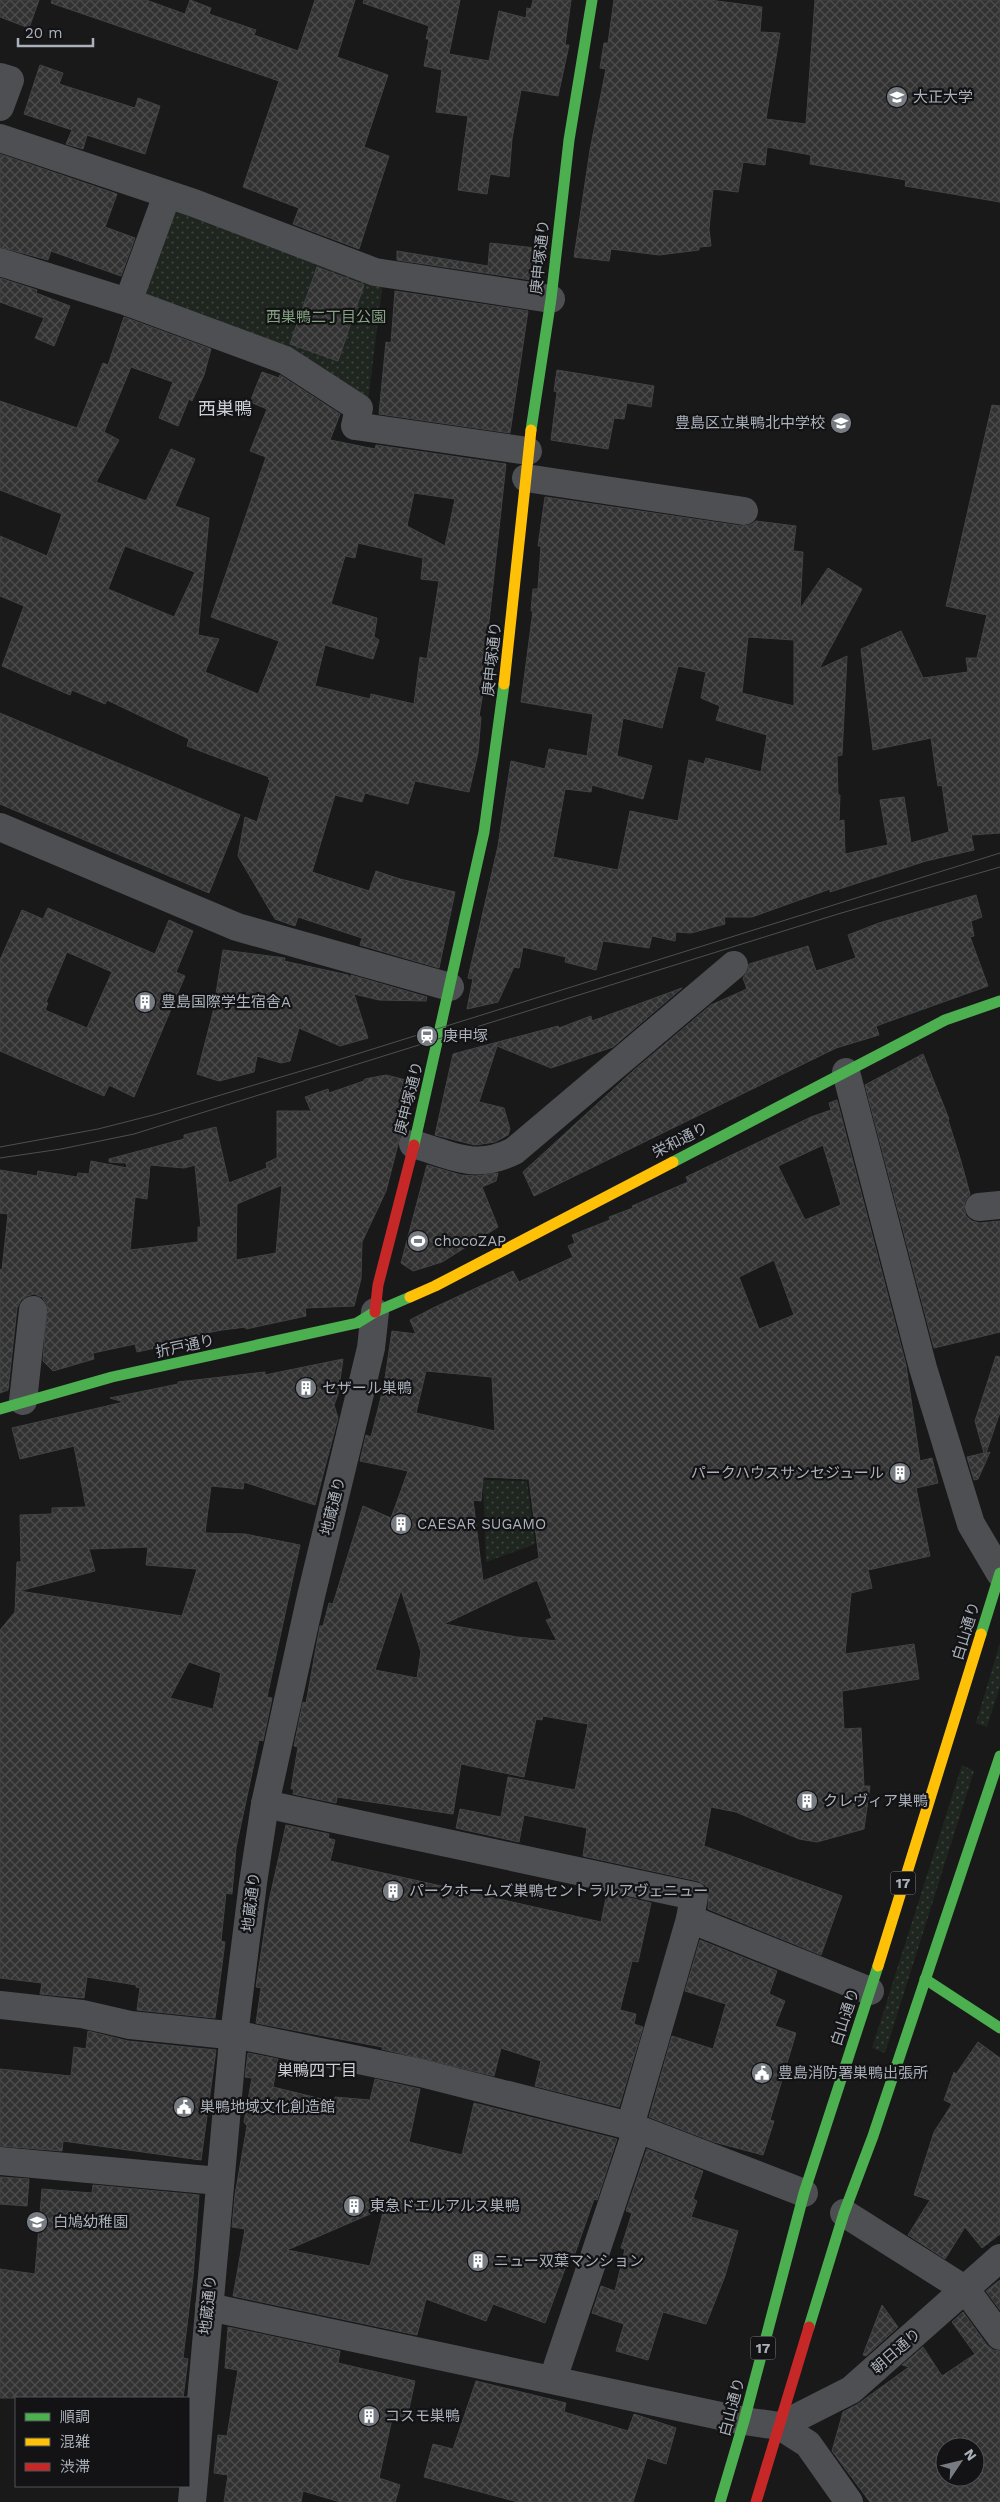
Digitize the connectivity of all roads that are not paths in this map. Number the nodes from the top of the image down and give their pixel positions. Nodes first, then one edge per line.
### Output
1 (592, 0) edge
2 (0, 77) edge
3 (0, 107) edge
4 (0, 138) edge
5 (167, 194) junction
6 (0, 262) edge
7 (551, 299) junction
8 (128, 302) junction
9 (528, 451) junction
10 (526, 478) junction
11 (744, 511) dead end
12 (0, 827) edge
13 (734, 965) dead end
14 (450, 987) junction
15 (1000, 1001) edge
16 (846, 1072) junction
17 (413, 1144) junction
18 (33, 1310) dead end
19 (375, 1312) junction
20 (12, 1405) edge
21 (1000, 1573) edge
22 (1000, 1756) edge
23 (265, 1804) junction
24 (690, 1919) junction
25 (925, 1979) junction
26 (870, 1990) junction
27 (0, 2005) edge
28 (1000, 2028) edge
29 (234, 2035) junction
30 (634, 2128) junction
31 (0, 2161) edge
32 (219, 2181) junction
33 (804, 2193) junction
34 (844, 2213) junction
35 (1000, 2258) edge
36 (966, 2290) junction
37 (209, 2307) junction
38 (1000, 2336) edge
39 (553, 2380) junction
40 (744, 2421) junction
41 (780, 2426) junction
42 (192, 2502) edge
43 (720, 2502) edge
44 (756, 2502) edge
45 (849, 2502) edge

1 - 7 main road, 庚申塚通り
2 - 3 street
4 - 5 street
5 - 7 street
5 - 8 street
6 - 8 street
7 - 9 main road, 庚申塚通り
8 - 9 street
9 - 10 main road, 庚申塚通り
10 - 11 street
10 - 14 main road, 庚申塚通り
12 - 14 street
13 - 17 street
14 - 17 main road, 庚申塚通り
15 - 16 main road, 栄和通り
16 - 19 main road, 栄和通り
16 - 21 street
17 - 19 main road, 庚申塚通り
18 - 20 street
19 - 20 main road, 折戸通り
19 - 23 street, 地蔵通り
21 - 26 main road, 白山通り / 17
22 - 25 main road, 17
23 - 24 street
23 - 29 street, 地蔵通り
24 - 26 street
24 - 30 street
25 - 28 main road
25 - 34 main road, 17
26 - 33 main road, 白山通り / 17
27 - 29 street
29 - 30 street
29 - 32 street, 地蔵通り
30 - 33 street
30 - 39 street
31 - 32 street
32 - 37 street, 地蔵通り
33 - 40 main road, 白山通り / 17
34 - 36 street
34 - 41 main road, 17
35 - 36 street, 朝日通り
36 - 38 street
36 - 41 street, 朝日通り
37 - 39 street
37 - 42 street, 地蔵通り
39 - 40 street
40 - 41 street
40 - 43 main road, 白山通り / 17
41 - 44 main road, 17
41 - 45 street

